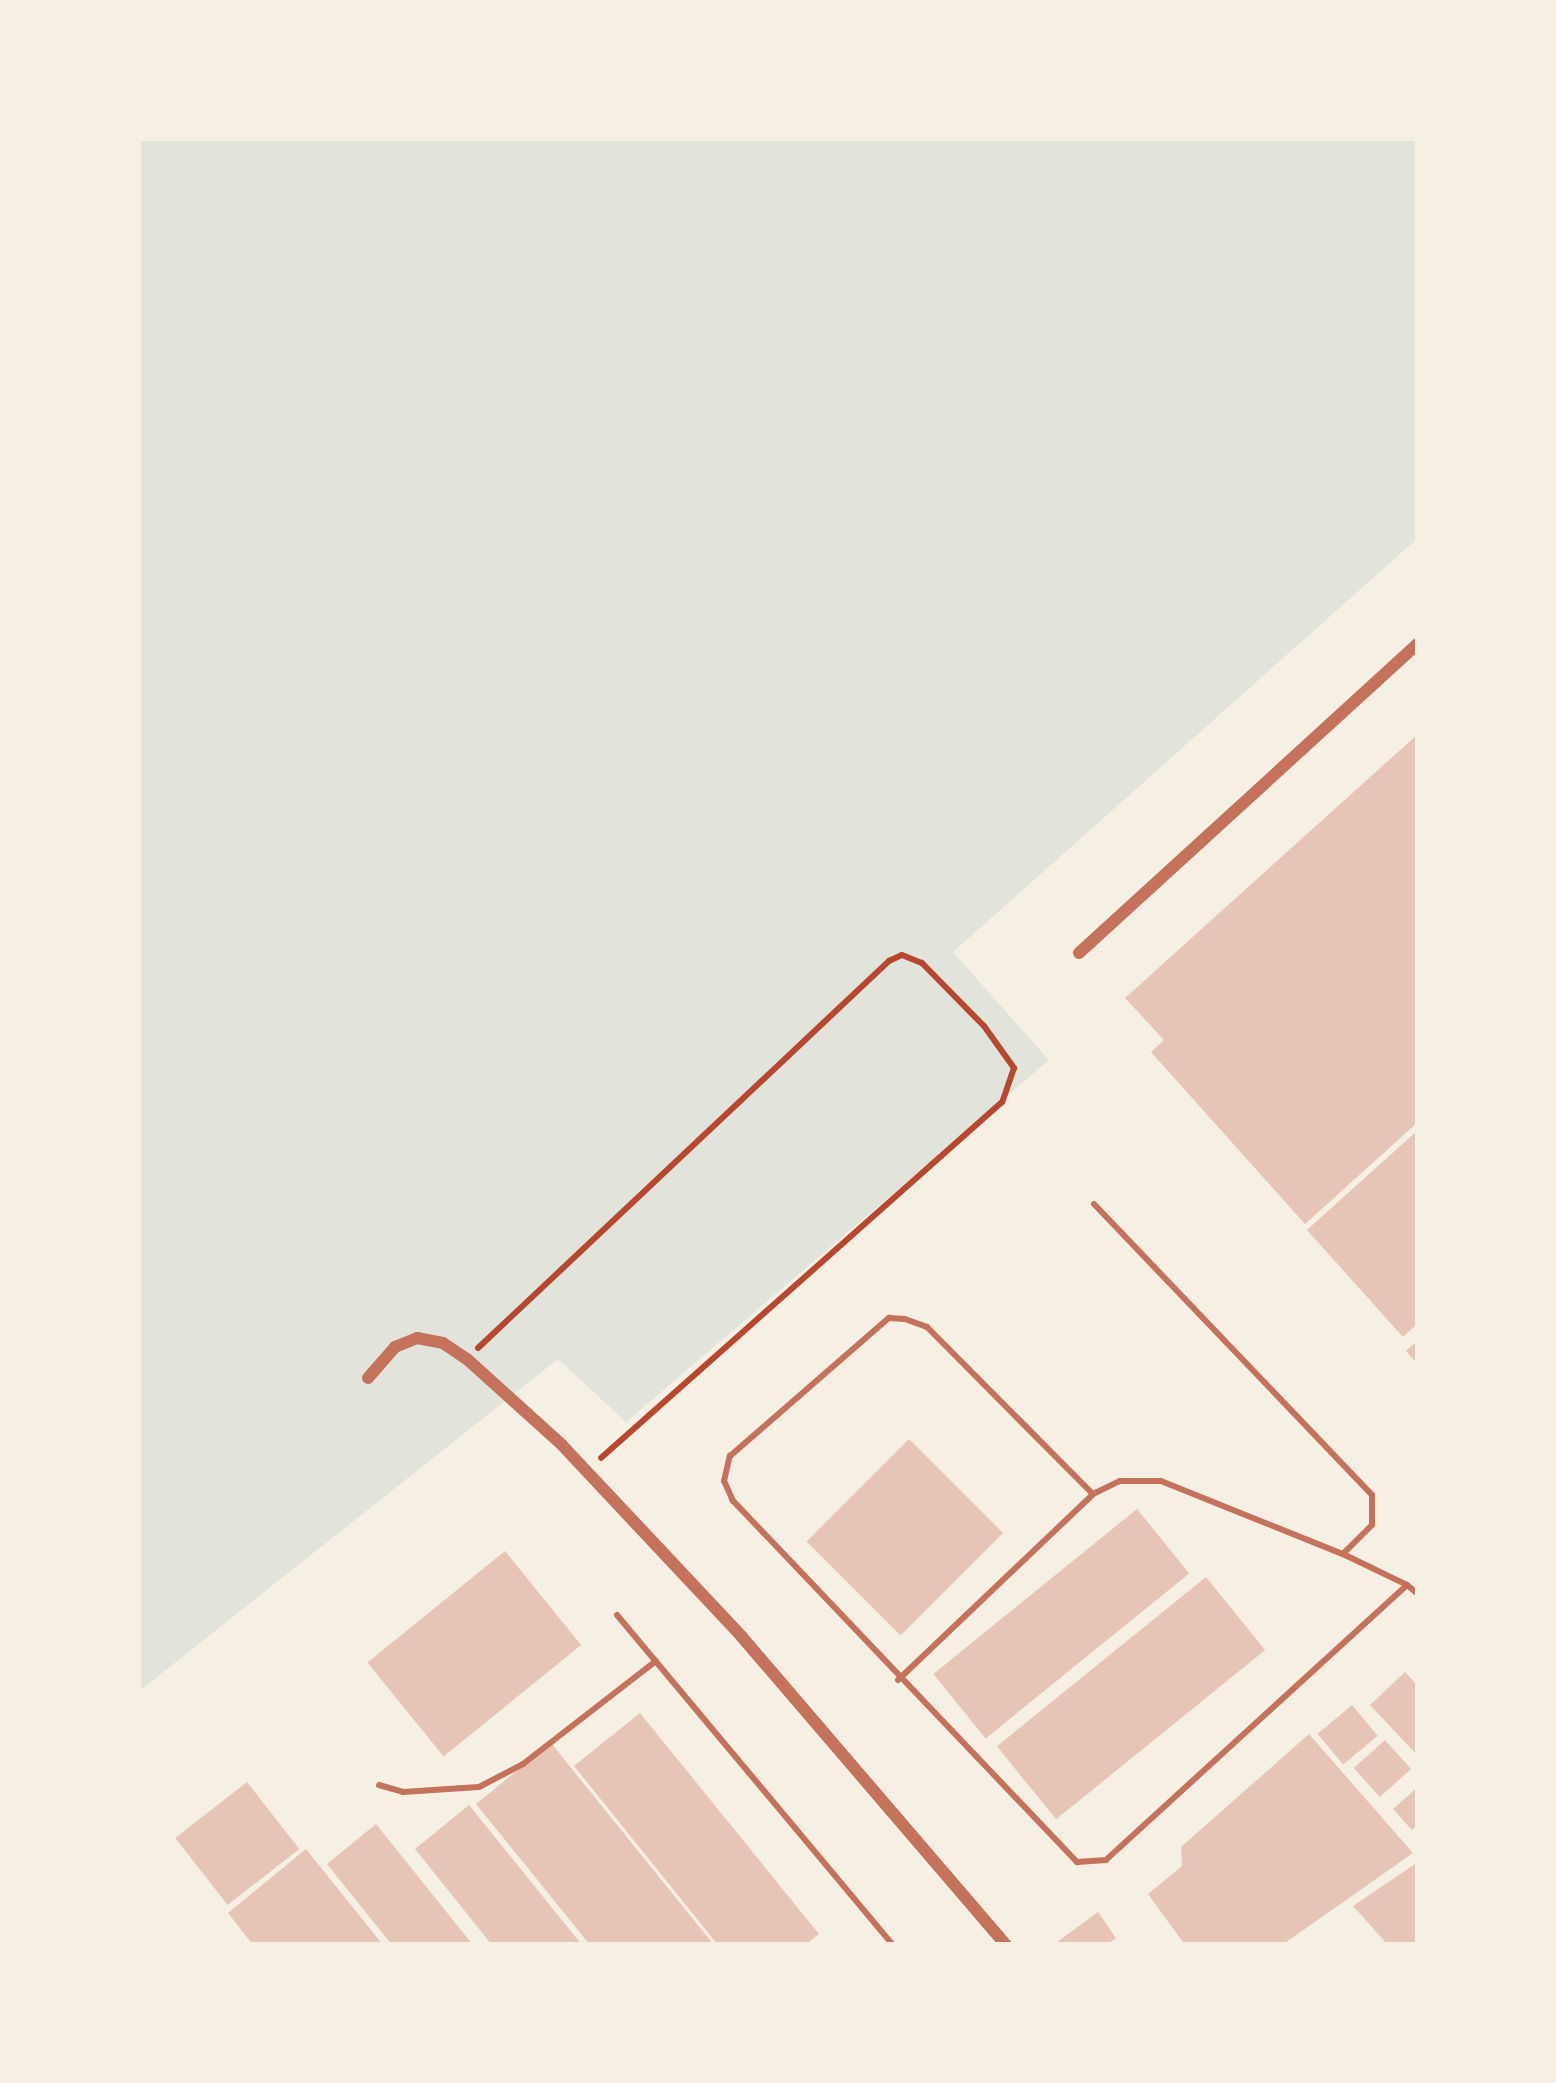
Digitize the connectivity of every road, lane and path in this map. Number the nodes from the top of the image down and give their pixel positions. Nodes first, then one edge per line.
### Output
1 (1418, 643) edge
2 (1079, 953) dead end
3 (1094, 1204) dead end
4 (467, 1359) junction
5 (368, 1378) dead end
6 (586, 1471) junction
7 (1093, 1494) junction
8 (1343, 1554) junction
9 (1407, 1585) junction
10 (1418, 1594) edge
11 (617, 1615) dead end
12 (656, 1661) junction
13 (898, 1680) junction
14 (379, 1785) dead end
15 (892, 1945) edge
16 (1006, 1945) edge

1 - 2 street
3 - 8 lane
4 - 5 street
4 - 6 street
4 - 6 path
6 - 16 street
7 - 8 lane
7 - 13 lane
7 - 13 lane
8 - 9 lane
9 - 10 lane
9 - 13 lane
11 - 12 lane
12 - 14 lane
12 - 15 lane

